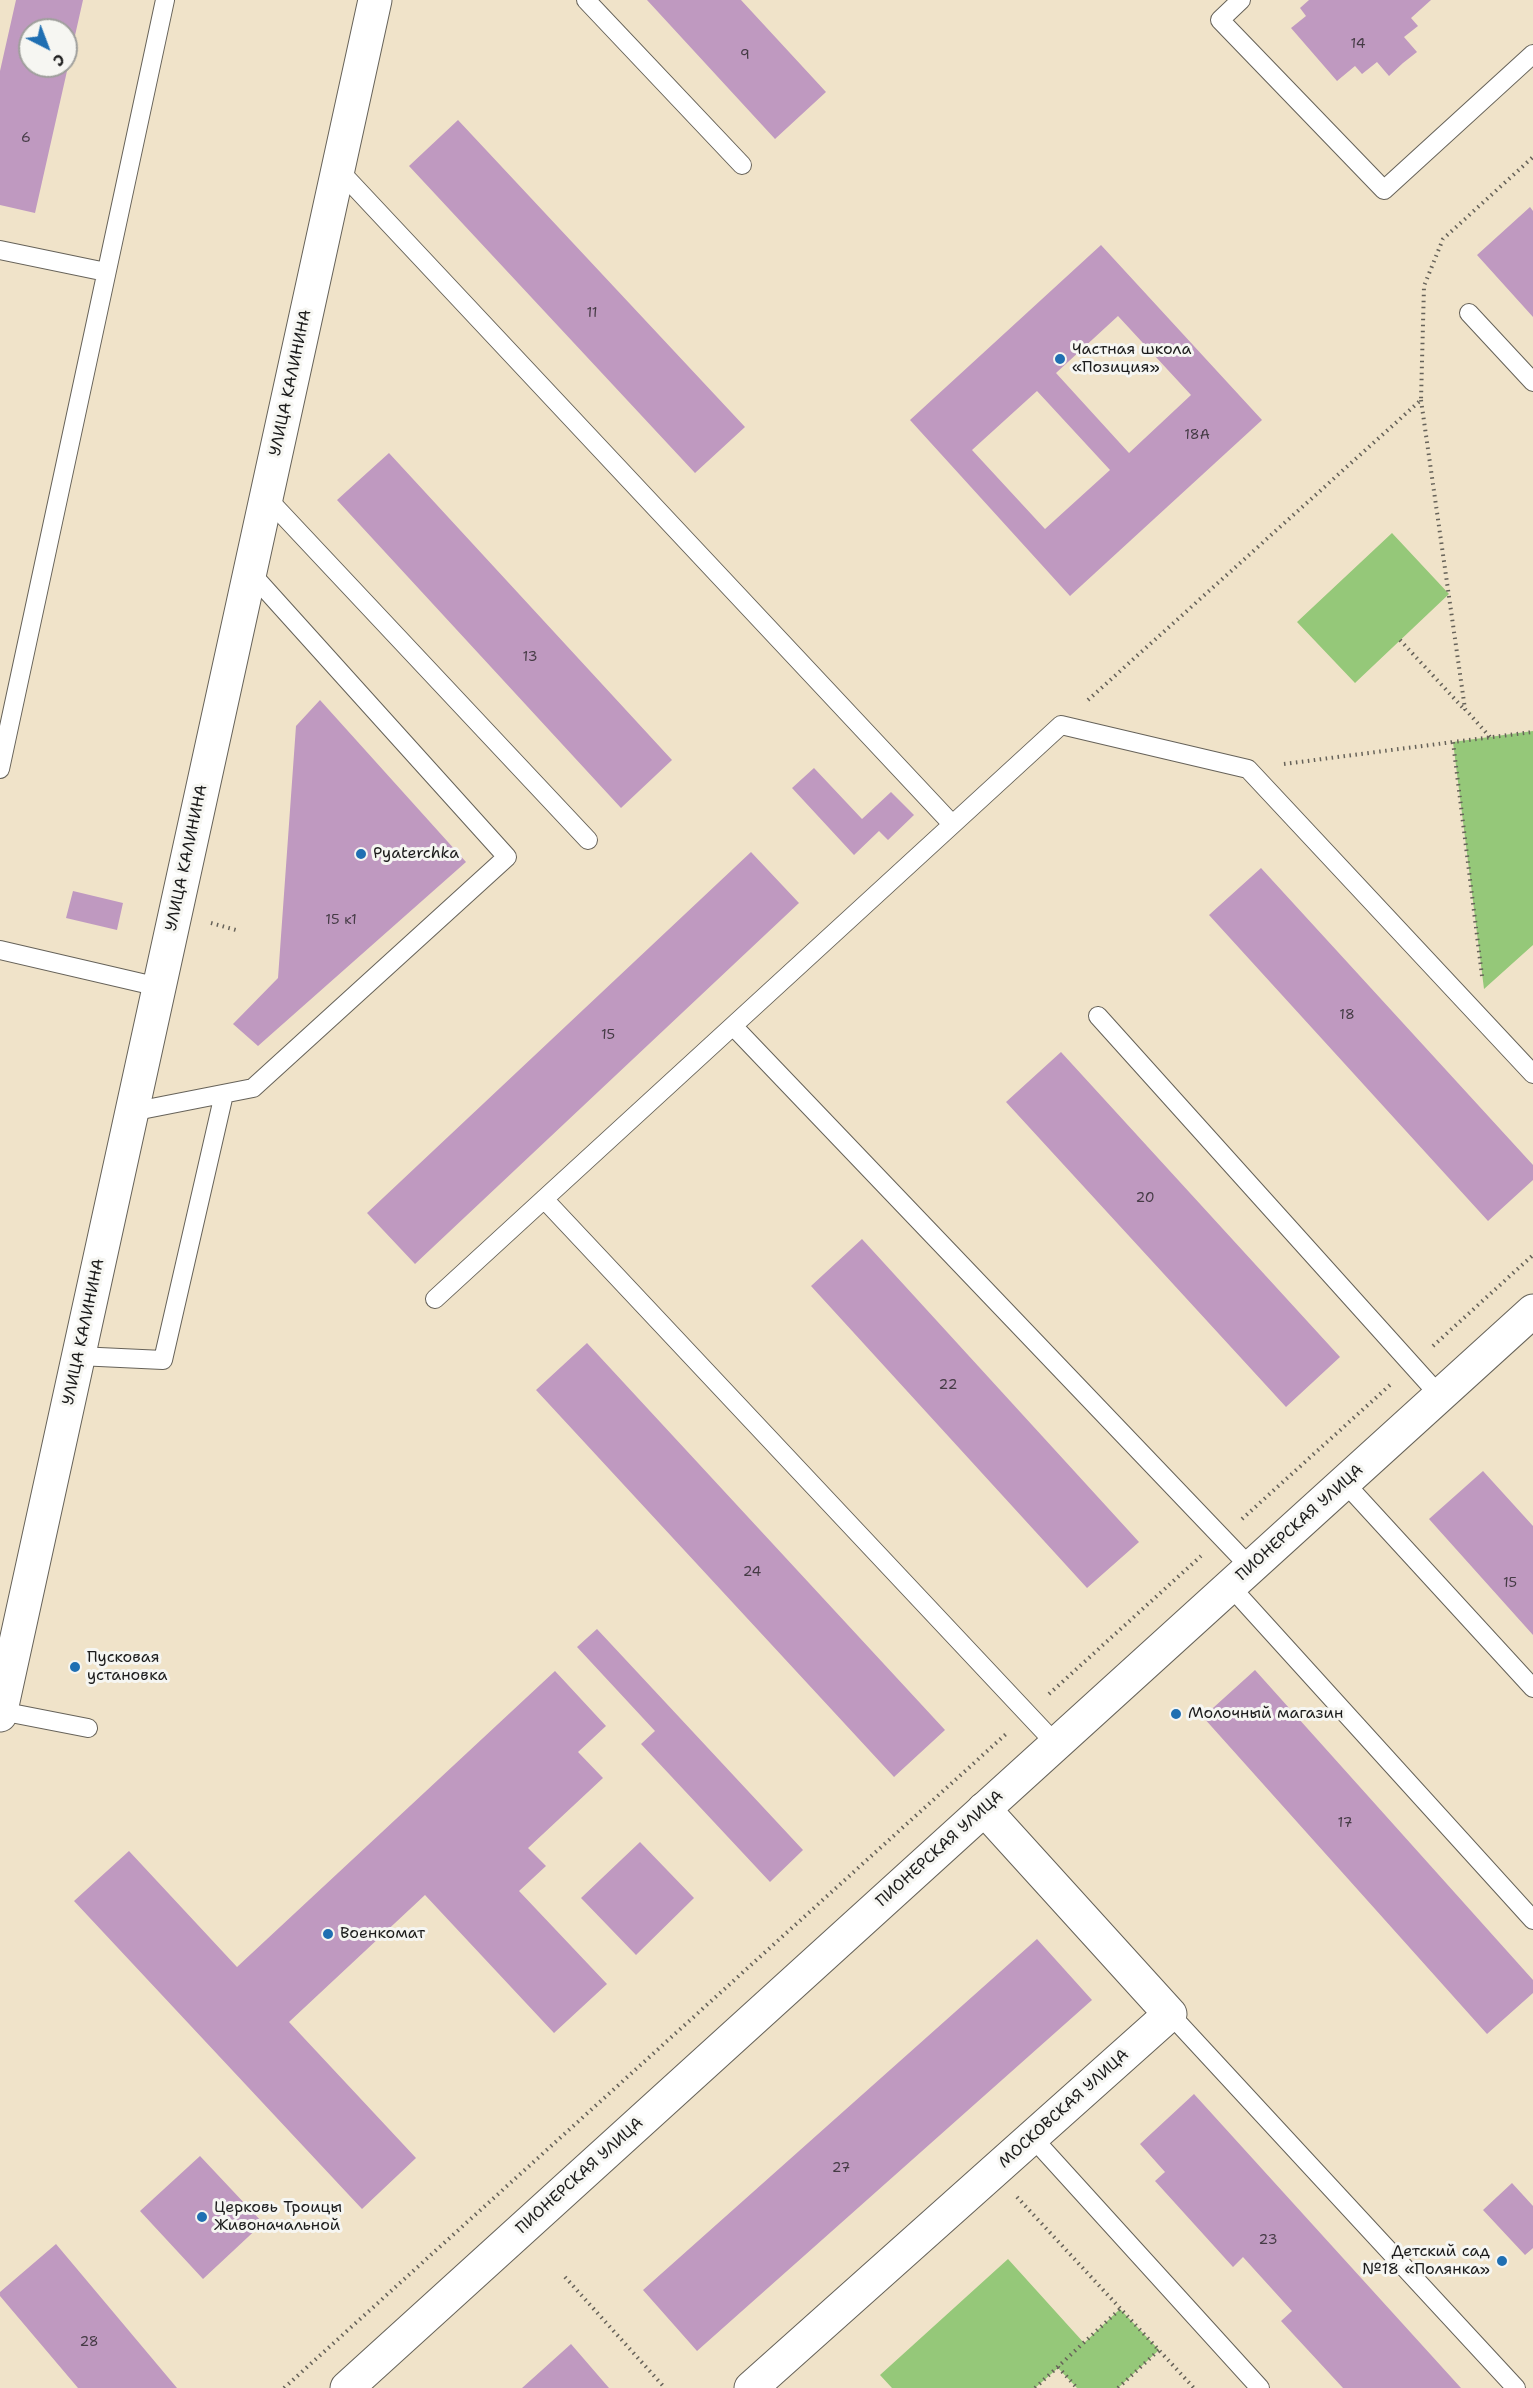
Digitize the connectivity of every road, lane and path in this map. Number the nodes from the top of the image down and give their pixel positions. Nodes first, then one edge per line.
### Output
1 (165, 0) edge
2 (375, 0) edge
3 (586, 0) edge
4 (1241, 0) edge
5 (1533, 54) edge
6 (1533, 158) edge
7 (742, 165) dead end
8 (338, 169) junction
9 (0, 250) edge
10 (106, 272) junction
11 (1469, 313) dead end
12 (1533, 382) edge
13 (1421, 400) junction
14 (266, 496) junction
15 (250, 572) junction
16 (1400, 640) dead end
17 (1465, 709) junction
18 (1061, 725) junction
19 (1533, 732) edge
20 (1490, 737) junction
21 (1453, 742) junction
22 (0, 769) edge
23 (1248, 769) junction
24 (952, 824) junction
25 (588, 840) dead end
26 (176, 912) junction
27 (236, 930) dead end
28 (0, 950) edge
29 (159, 987) junction
30 (1098, 1016) dead end
31 (733, 1026) junction
32 (1491, 1030) junction
33 (1533, 1074) edge
34 (224, 1094) junction
35 (131, 1112) junction
36 (544, 1199) junction
37 (1533, 1256) edge
38 (435, 1299) dead end
39 (1533, 1313) edge
40 (78, 1356) junction
41 (1412, 1365) junction
42 (1440, 1396) junction
43 (1344, 1482) junction
44 (1222, 1538) junction
45 (1240, 1577) junction
46 (1533, 1688) edge
47 (0, 1713) edge
48 (1028, 1714) junction
49 (88, 1728) dead end
50 (1056, 1744) junction
51 (984, 1809) junction
52 (1533, 1920) edge
53 (1170, 2014) junction
54 (1032, 2138) junction
55 (993, 2172) junction
56 (565, 2277) dead end
57 (1120, 2308) junction
58 (1159, 2350) junction
59 (1058, 2367) junction
60 (1192, 2387) edge
61 (284, 2388) edge
62 (347, 2388) edge
63 (665, 2388) edge
64 (751, 2388) edge
65 (1035, 2388) edge
66 (1077, 2388) edge
67 (1118, 2388) edge
68 (1260, 2388) edge
69 (1516, 2388) edge

1 - 10 lane
2 - 8 street, УЛИЦА КАЛИНИНА
3 - 7 lane
4 - 5 lane
6 - 13 path
8 - 14 street, УЛИЦА КАЛИНИНА
8 - 24 lane
9 - 10 lane
10 - 22 lane
11 - 12 lane
13 - 17 path
13 - 18 path
14 - 15 street, УЛИЦА КАЛИНИНА
14 - 25 lane
15 - 26 street, УЛИЦА КАЛИНИНА
15 - 34 lane
16 - 17 path
17 - 20 path
18 - 23 lane
18 - 24 lane
19 - 20 path
20 - 21 path
21 - 23 path
21 - 32 path
23 - 32 lane
24 - 31 lane
26 - 27 path
26 - 29 street, УЛИЦА КАЛИНИНА
28 - 29 lane
29 - 35 street, УЛИЦА КАЛИНИНА
30 - 41 lane
31 - 36 lane
31 - 44 lane
32 - 33 lane
34 - 35 lane
34 - 40 lane
35 - 40 street, УЛИЦА КАЛИНИНА
36 - 38 lane
36 - 48 lane
37 - 41 path
39 - 42 street, ПИОНЕРСКАЯ УЛИЦА
40 - 47 street, УЛИЦА КАЛИНИНА
41 - 42 lane
41 - 44 path
42 - 43 street, ПИОНЕРСКАЯ УЛИЦА
43 - 45 street, ПИОНЕРСКАЯ УЛИЦА
43 - 46 lane
44 - 45 lane
44 - 48 path
45 - 50 street, ПИОНЕРСКАЯ УЛИЦА
45 - 52 lane
47 - 49 lane
48 - 50 lane
48 - 61 path
50 - 51 street, ПИОНЕРСКАЯ УЛИЦА
51 - 53 street
51 - 62 street, ПИОНЕРСКАЯ УЛИЦА
53 - 54 street, МОСКОВСКАЯ УЛИЦА
53 - 69 lane
54 - 55 street, МОСКОВСКАЯ УЛИЦА
54 - 68 lane
55 - 57 path
55 - 64 street, МОСКОВСКАЯ УЛИЦА
56 - 63 path
57 - 58 path
57 - 59 path
58 - 60 path
58 - 67 path
59 - 65 path
59 - 66 path

